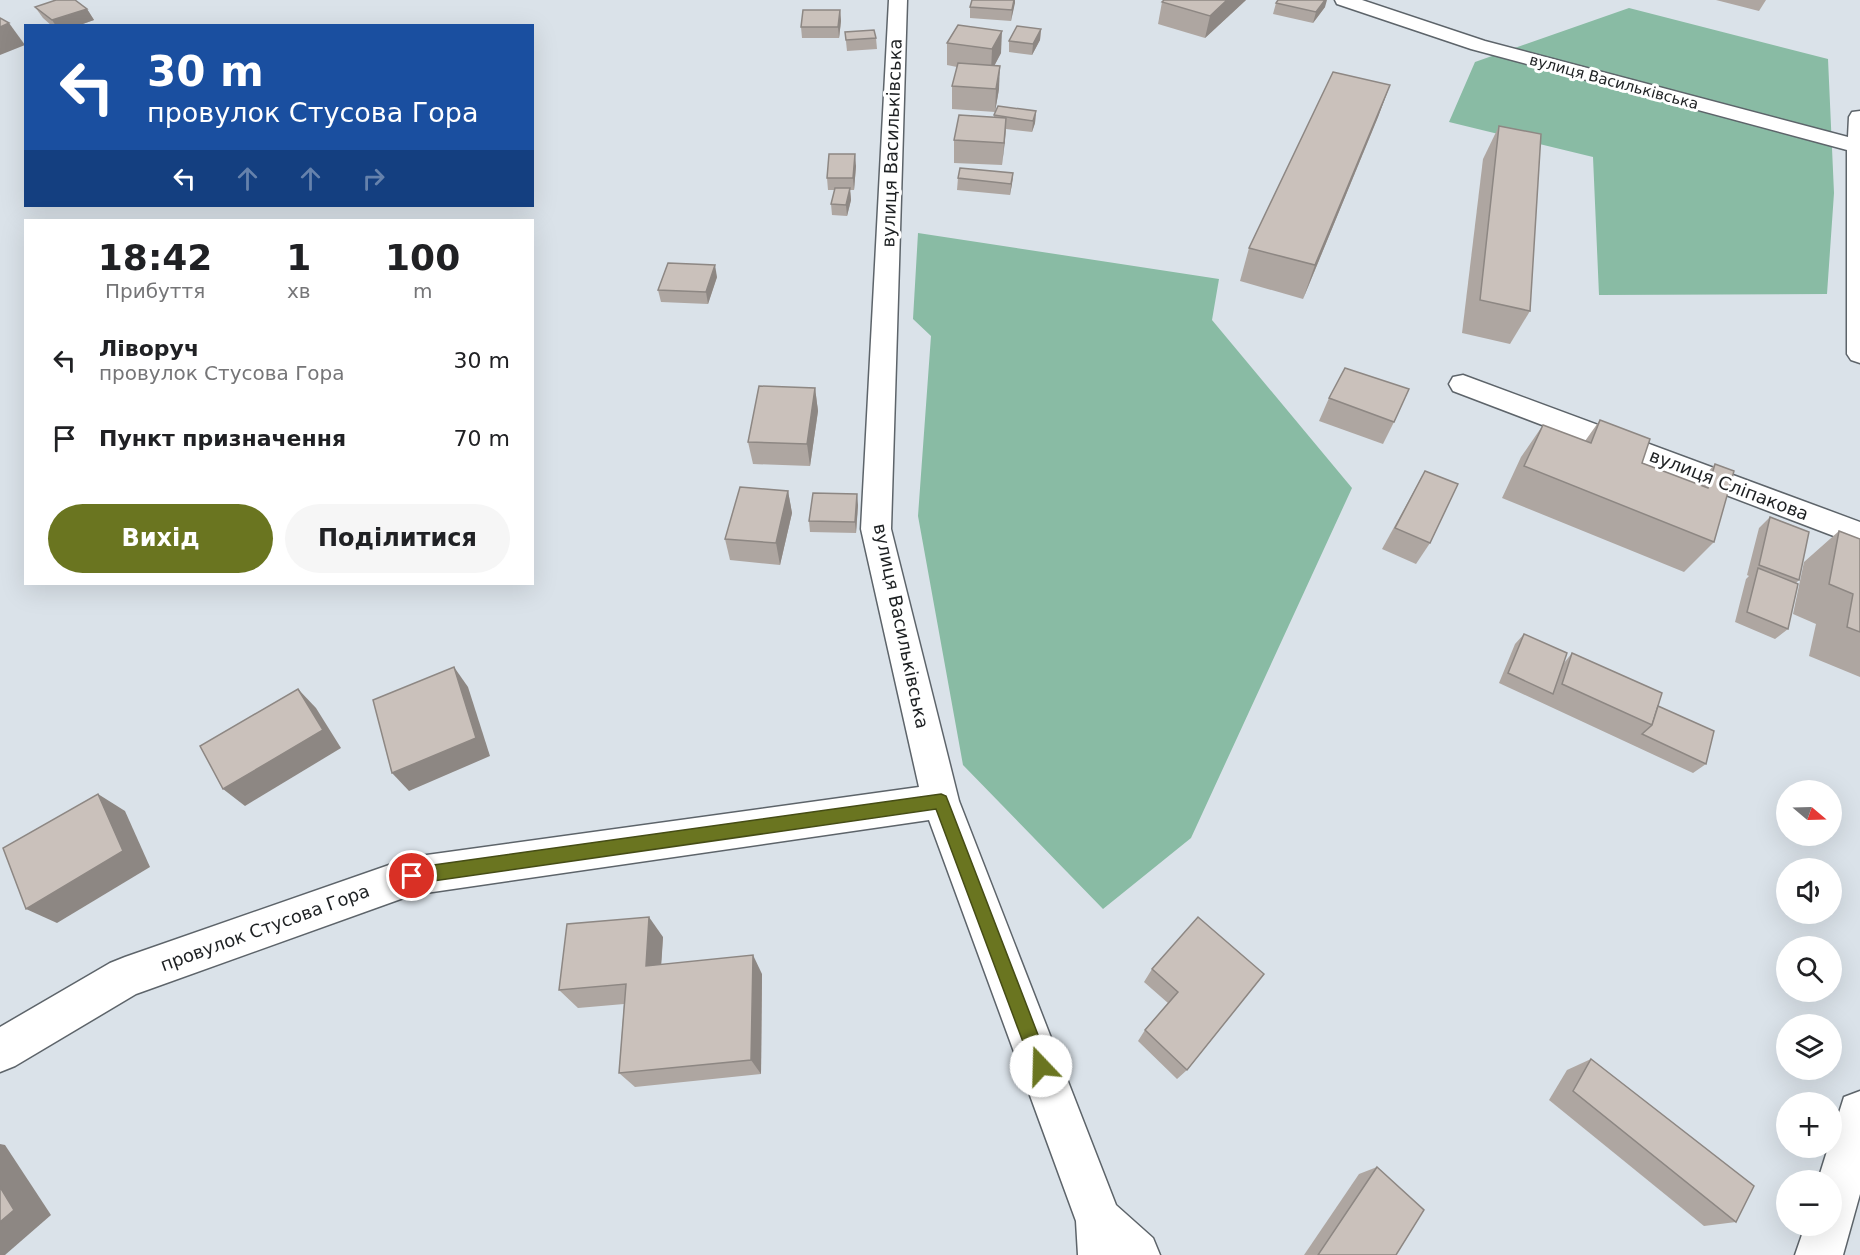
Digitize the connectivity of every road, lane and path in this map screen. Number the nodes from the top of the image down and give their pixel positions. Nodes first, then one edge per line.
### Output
1 (898, 0) edge
2 (1344, 0) edge
3 (1860, 117) edge
4 (1858, 146) junction
5 (1860, 354) edge
6 (1463, 384) dead end
7 (1860, 534) edge
8 (941, 801) junction
9 (0, 1051) edge
10 (1860, 1113) edge
11 (1842, 1177) edge
12 (1825, 1236) edge
13 (1100, 1238) edge
14 (1136, 1255) edge
15 (1819, 1255) edge

1 - 8 street, вулиця Васильківська
2 - 4 street, вулиця Васильківська
3 - 4 street
4 - 5 street
6 - 7 street, вулиця Сліпакова
8 - 9 street, провулок Стусова Гора
8 - 13 street, вулиця Васильківська
10 - 11 street
12 - 15 street
13 - 14 street

